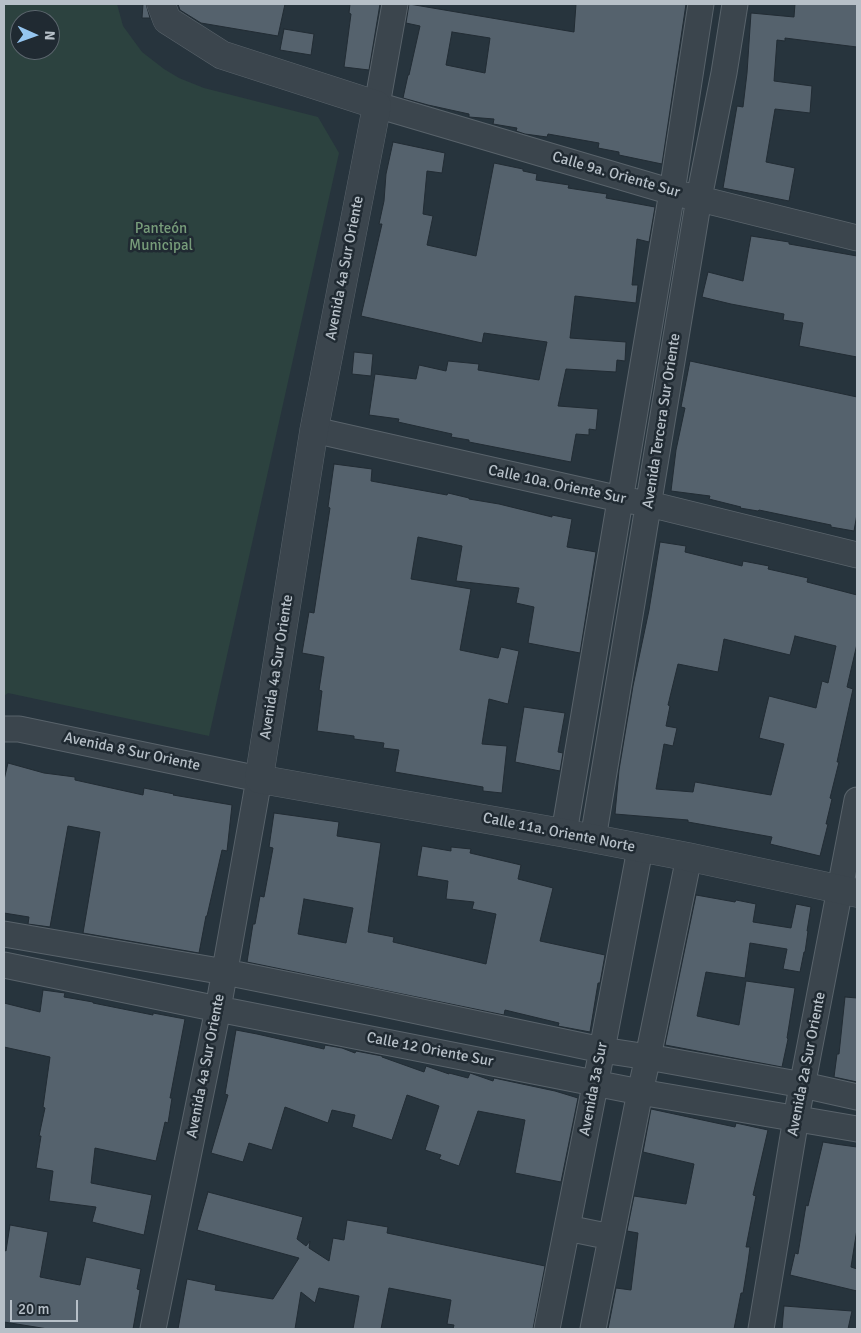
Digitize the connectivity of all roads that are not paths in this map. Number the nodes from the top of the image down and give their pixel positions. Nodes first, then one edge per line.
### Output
1 (161, 4) edge
2 (395, 4) edge
3 (701, 4) edge
4 (735, 4) edge
5 (376, 105) junction
6 (672, 192) junction
7 (699, 198) junction
8 (857, 238) edge
9 (314, 430) junction
10 (620, 499) junction
11 (648, 504) junction
12 (857, 555) edge
13 (4, 731) edge
14 (259, 779) junction
15 (857, 800) edge
16 (564, 833) junction
17 (593, 839) junction
18 (640, 849) junction
19 (689, 857) junction
20 (849, 891) edge
21 (4, 934) edge
22 (4, 965) edge
23 (224, 972) junction
24 (218, 1009) junction
25 (602, 1050) junction
26 (648, 1057) junction
27 (596, 1082) junction
28 (803, 1085) junction
29 (640, 1092) junction
30 (857, 1097) edge
31 (796, 1118) junction
32 (857, 1129) edge
33 (567, 1228) junction
34 (611, 1237) junction
35 (153, 1329) edge
36 (547, 1329) edge
37 (593, 1329) edge
38 (761, 1329) edge

1 - 5 street
2 - 5 street, Avenida 4a Sur Oriente
3 - 6 street, Avenida Tercera Sur Oriente
4 - 7 street, Avenida Tercera Sur Oriente
5 - 6 street, Calle 9a. Oriente Sur
5 - 9 street, Avenida 4a Sur Oriente
6 - 7 street, Calle 9a. Oriente Sur
6 - 10 street, Avenida Tercera Sur Oriente
7 - 8 street, Calle 9a. Oriente Sur
7 - 11 street, Avenida Tercera Sur Oriente
9 - 10 street, Calle 10a. Oriente Sur
9 - 14 street, Avenida 4a Sur Oriente
10 - 11 street, Calle 10a. Oriente Sur
10 - 16 street, Avenida Tercera Sur Oriente
11 - 12 street, Calle 10a. Oriente Sur
11 - 17 street, Avenida Tercera Sur Oriente
13 - 14 street, Avenida 8 Sur Oriente
14 - 16 street, Calle 11a. Oriente Norte
14 - 23 street, Avenida 4a Sur Oriente
15 - 20 street, Avenida 2a Sur Oriente
16 - 17 street, Calle 11a. Oriente Norte
17 - 18 street, Calle 11a. Oriente Norte
18 - 19 street, Calle 11a. Oriente Norte
18 - 25 street, Avenida 3a Sur
19 - 20 street, Calle 11a. Oriente Norte
19 - 26 street
20 - 28 street, Avenida 2a Sur Oriente
21 - 23 street
22 - 24 street, Calle 12 Oriente Sur
23 - 24 street, Avenida 4a Sur Oriente
23 - 25 street
24 - 27 street, Calle 12 Oriente Sur
24 - 35 street, Avenida 4a Sur Oriente
25 - 26 street
25 - 27 street, Avenida 3a Sur
26 - 28 street
26 - 29 street
27 - 29 street, Calle 12 Oriente Sur
27 - 33 street, Avenida 3a Sur
28 - 30 street
28 - 31 street, Avenida 2a Sur Oriente
29 - 31 street, Calle 12 Oriente Sur
29 - 34 street
31 - 32 street, Calle 12 Oriente Sur
31 - 38 street, Avenida 2a Sur Oriente
33 - 34 street
33 - 36 street, Avenida 3a Sur
34 - 37 street

